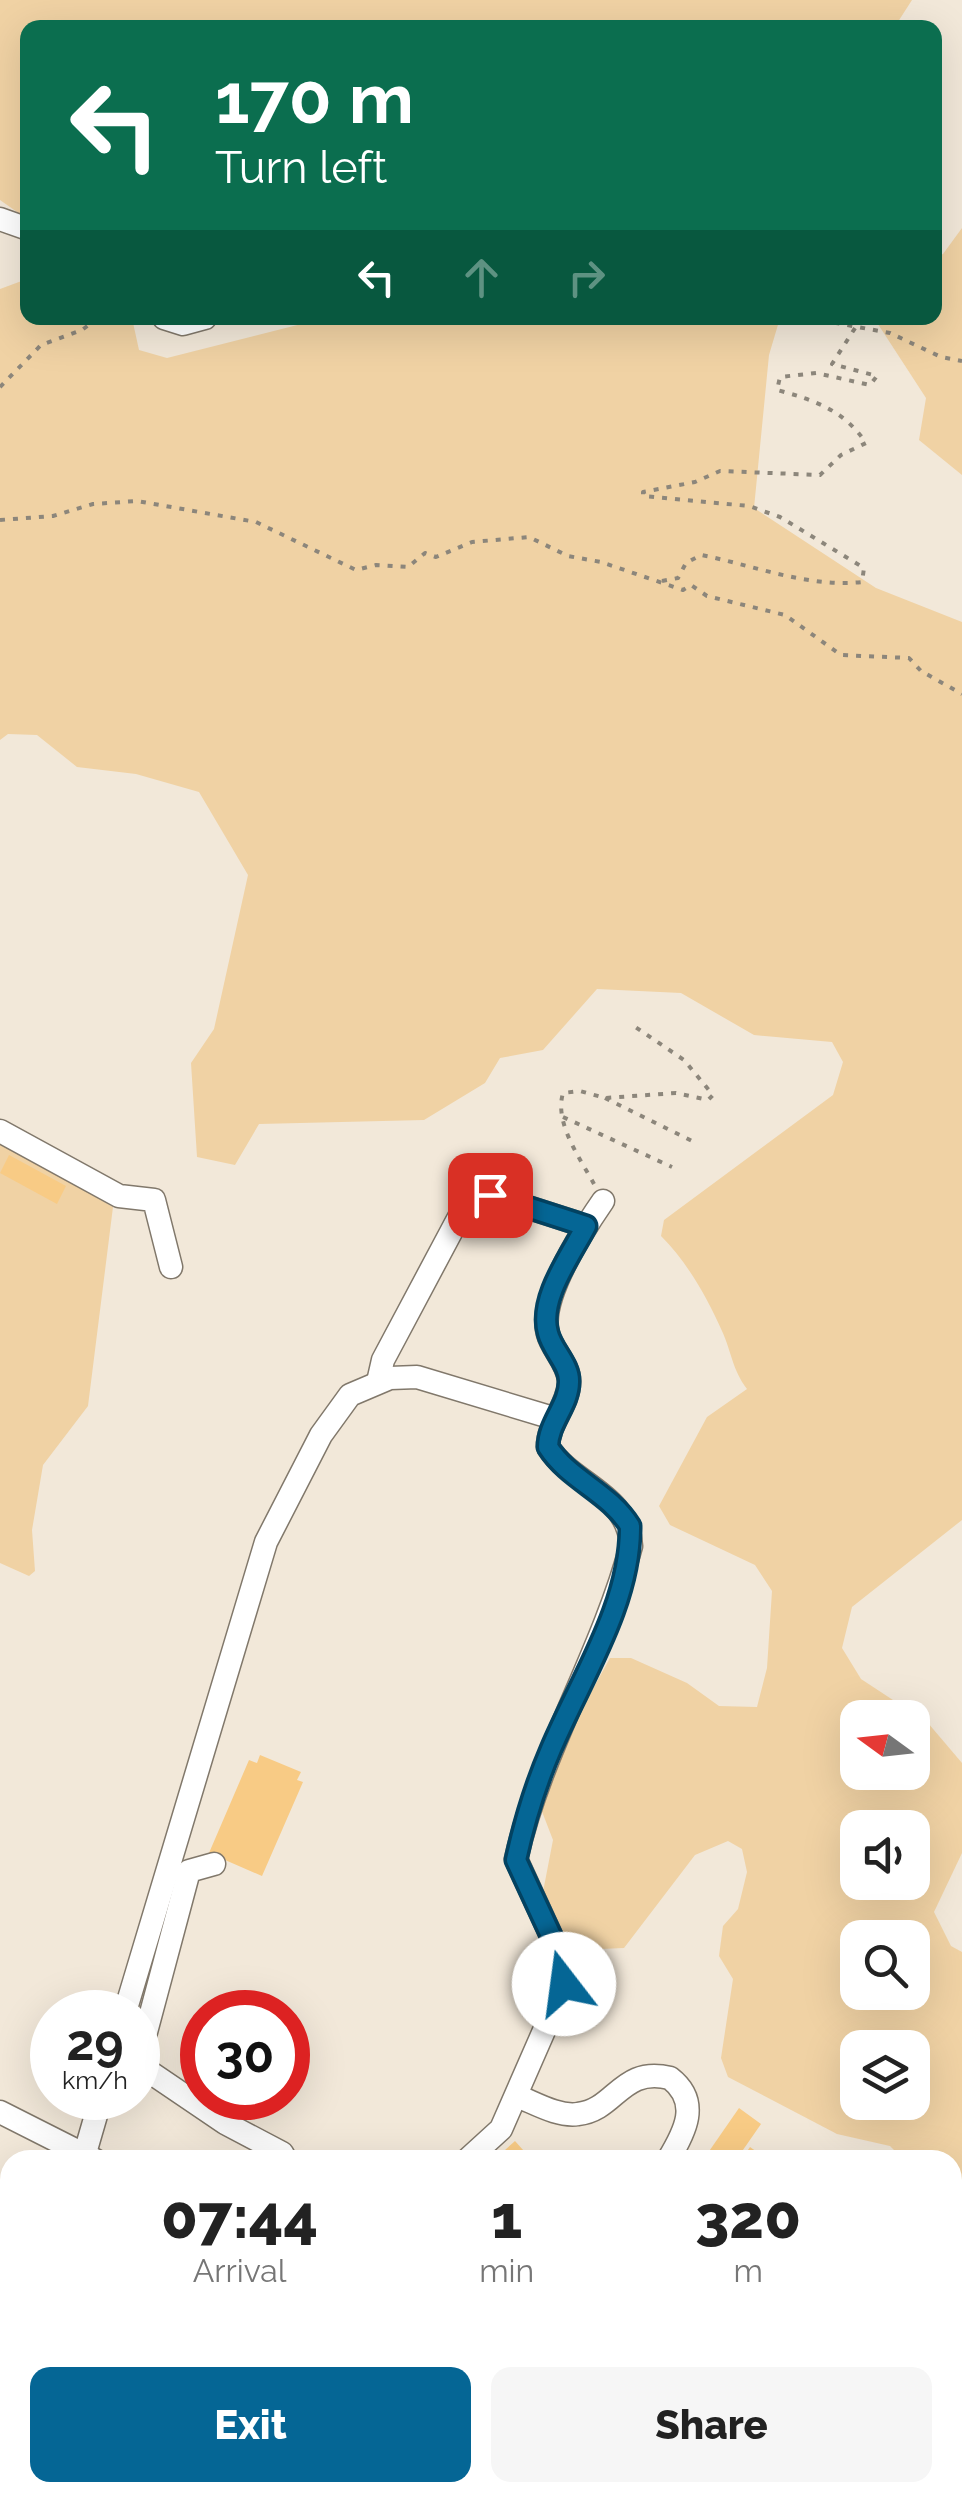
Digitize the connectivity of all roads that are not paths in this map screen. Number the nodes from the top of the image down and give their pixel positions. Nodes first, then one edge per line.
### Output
1 (0, 1131) edge
2 (603, 1201) road end
3 (586, 1226) junction
4 (171, 1266) dead end
5 (378, 1382) junction
6 (553, 1418) junction
7 (214, 1864) dead end
8 (132, 1990) edge
9 (157, 1990) edge
10 (160, 2078) edge
11 (517, 2096) junction
12 (0, 2112) edge
13 (96, 2120) edge
14 (72, 2150) edge
15 (89, 2150) edge
16 (276, 2150) edge
17 (479, 2150) edge
18 (673, 2150) edge

1 - 4 street
2 - 3 street
3 - 5 street
3 - 6 street
5 - 6 street
5 - 8 street
6 - 11 street
7 - 9 street
10 - 16 street
11 - 17 street
11 - 18 street
12 - 14 street
13 - 15 street

